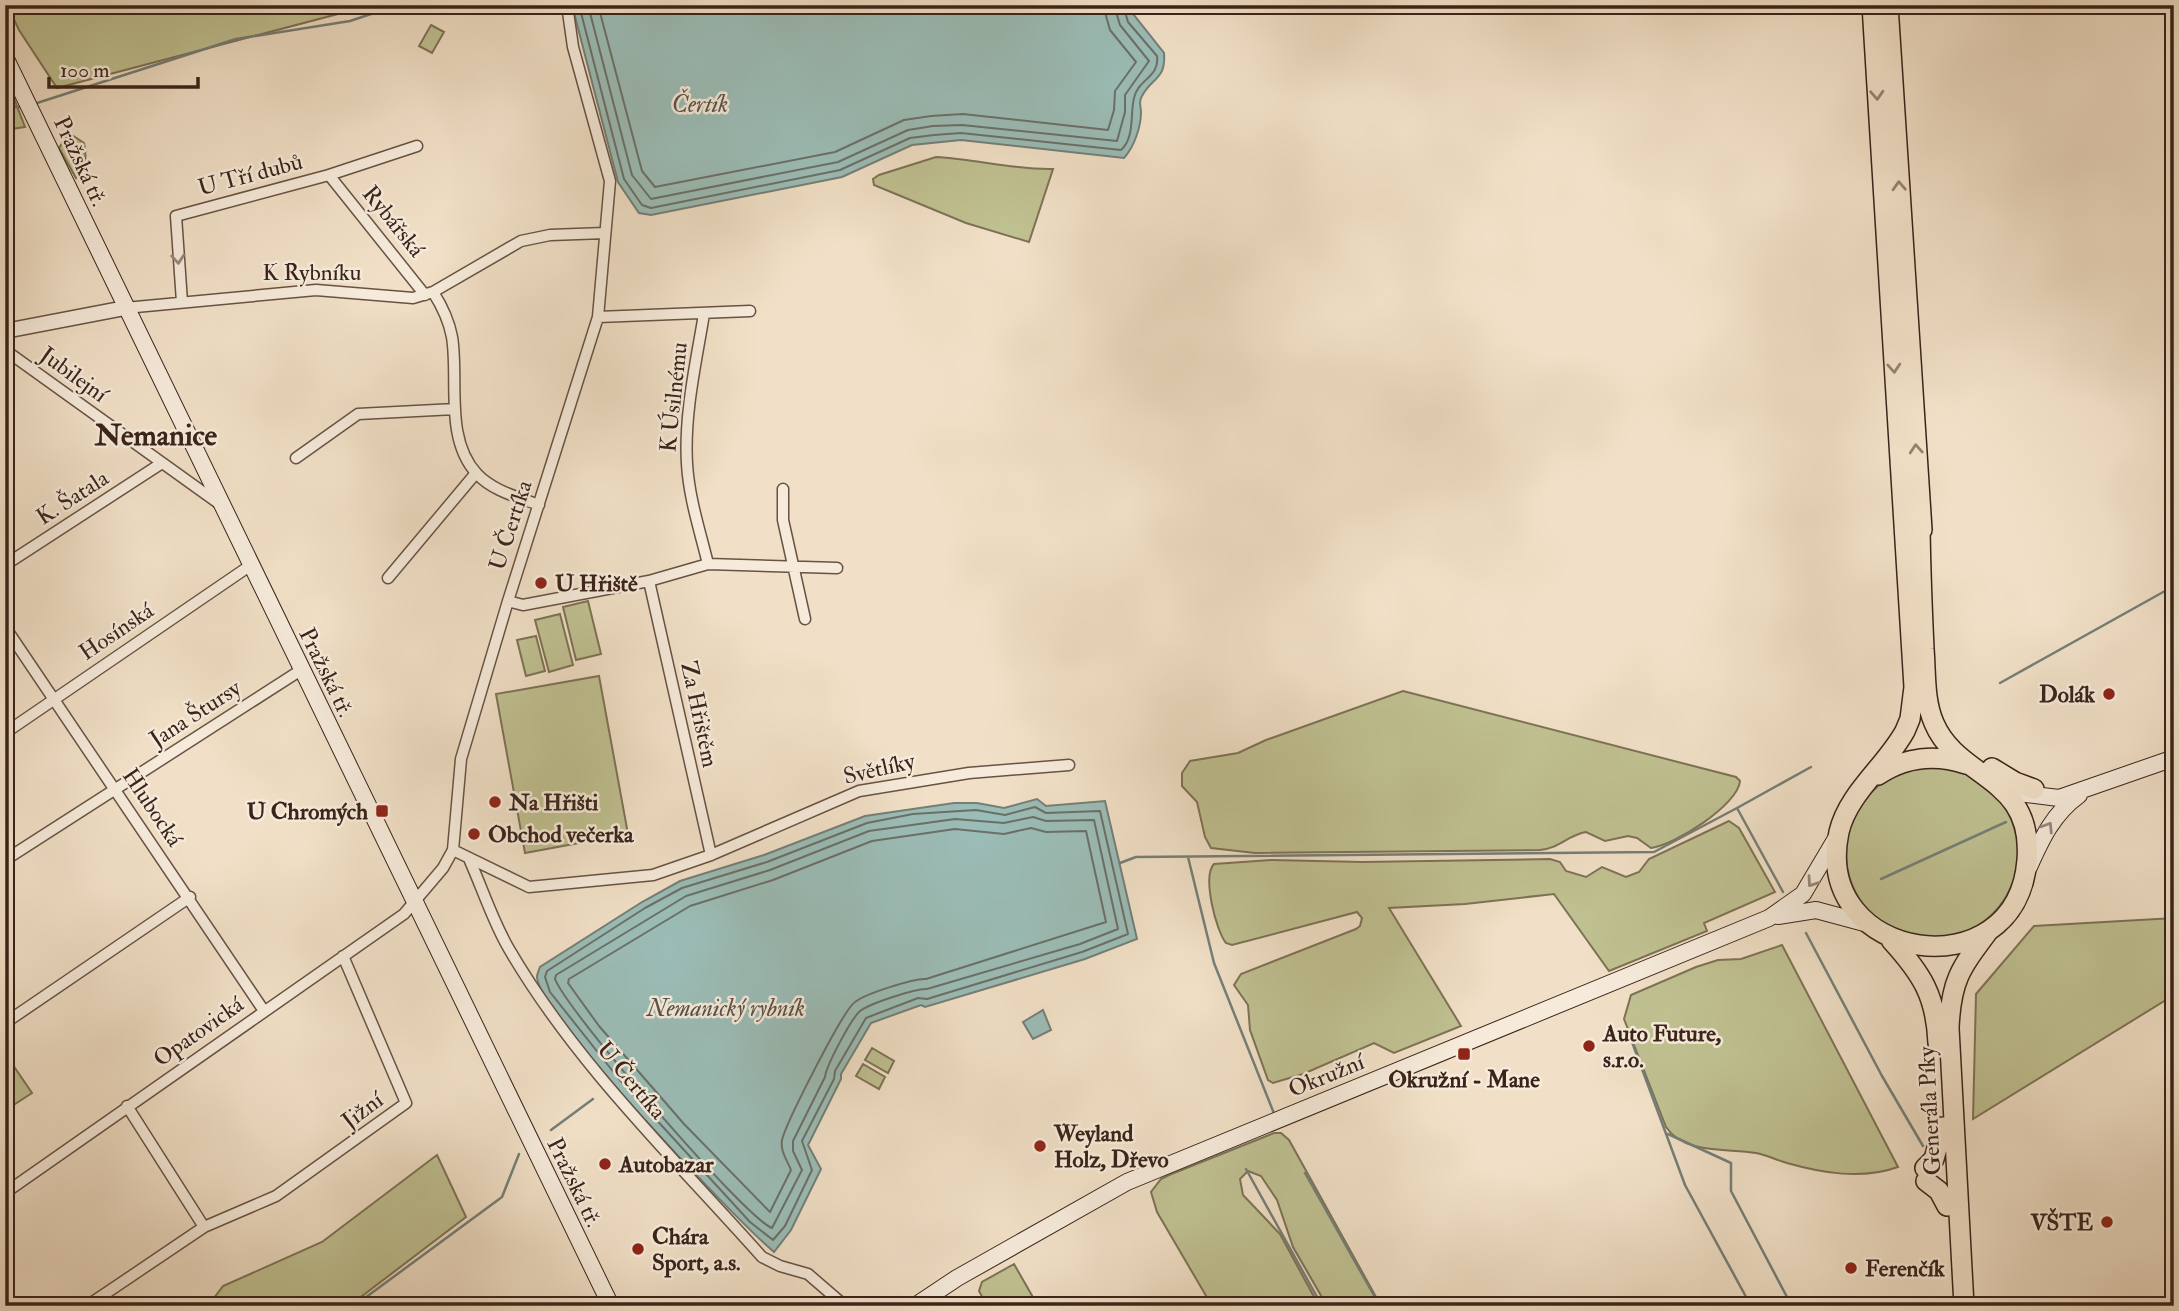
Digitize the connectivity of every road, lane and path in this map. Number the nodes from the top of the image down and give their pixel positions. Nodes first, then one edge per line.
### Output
1 (567, 5) edge
2 (1872, 5) edge
3 (1888, 5) edge
4 (5, 57) edge
5 (417, 146) dead end
6 (329, 175) junction
7 (605, 233) junction
8 (429, 294) junction
9 (182, 302) junction
10 (125, 308) junction
11 (750, 311) dead end
12 (704, 314) junction
13 (598, 317) junction
14 (5, 331) edge
15 (5, 350) edge
16 (455, 409) junction
17 (296, 458) dead end
18 (162, 463) junction
19 (476, 473) junction
20 (783, 489) dead end
21 (221, 505) junction
22 (539, 505) junction
23 (1920, 517) junction
24 (708, 564) junction
25 (5, 565) edge
26 (251, 565) junction
27 (794, 565) junction
28 (837, 568) dead end
29 (388, 578) dead end
30 (649, 581) junction
31 (508, 601) junction
32 (806, 619) dead end
33 (5, 627) edge
34 (301, 670) junction
35 (55, 698) junction
36 (5, 733) edge
37 (2174, 758) edge
38 (1069, 765) dead end
39 (1970, 765) junction
40 (2123, 776) junction
41 (1871, 780) junction
42 (116, 789) junction
43 (2002, 789) junction
44 (2034, 789) joint
45 (2086, 791) junction
46 (1839, 833) junction
47 (453, 850) junction
48 (711, 855) junction
49 (5, 860) edge
50 (470, 861) junction
51 (2025, 876) junction
52 (190, 897) junction
53 (413, 902) junction
54 (1769, 918) junction
55 (1870, 925) junction
56 (1993, 926) junction
57 (1888, 937) junction
58 (343, 956) junction
59 (264, 1011) junction
60 (5, 1023) edge
61 (127, 1106) junction
62 (1943, 1127) junction
63 (5, 1193) edge
64 (1947, 1206) junction
65 (204, 1227) junction
66 (87, 1306) edge
67 (611, 1306) edge
68 (845, 1306) edge
69 (915, 1306) edge
70 (1951, 1306) edge
71 (1964, 1306) edge

1 - 7 street, U Čertíka
2 -> 41 highway
23 -> 3 highway
4 - 10 main road, Pražská tř.
5 - 6 street, U Tří dubů
6 - 8 street, Rybářská
6 -> 9 street, U Tří dubů
7 - 8 street, K Rybníku
7 - 13 street, U Čertíka
8 - 9 street, K Rybníku
8 - 16 street, Rybářská
9 - 10 street, K Rybníku
10 - 14 street, K Rybníku
10 - 21 main road, Pražská tř.
11 - 12 street
12 - 13 street
12 - 24 street, K Úsilnému
13 - 22 street, U Čertíka
15 - 18 street, Jubilejní
16 - 17 street
16 - 19 street, Rybářská
18 - 21 street, Jubilejní
18 - 25 street, K. Šatala
19 - 22 street
19 - 29 street
20 - 27 street
21 - 26 main road, Pražská tř.
22 - 31 street, U Čertíka
23 - 39 highway
23 - 44 highway
24 - 27 street
24 - 30 street
26 - 34 main road, Pražská tř.
26 - 35 street, Hosínská
27 - 28 street
27 - 32 street
30 - 31 street
30 - 48 street, Za Hřištěm
31 - 47 street, U Čertíka
33 - 35 street, Hlubocká
34 - 42 street, Jana Štursy
34 - 53 main road, Pražská tř.
35 - 36 street, Hosínská
35 - 42 street, Hlubocká
37 - 40 main road
38 - 48 street, Světlíky
39 - 41 highway
39 - 43 highway
40 - 44 main road
40 - 45 main road
41 - 46 highway
42 - 49 street, Jana Štursy
42 - 52 street, Hlubocká
43 - 45 main road
43 - 51 highway
51 -> 45 main road
46 -> 54 main road, Okružní
46 - 55 highway
47 - 50 street
47 - 53 street, Opatovická
48 - 50 street
50 - 68 street, U Čertíka
51 - 56 highway
52 - 59 street, Hlubocká
52 - 60 street
53 - 58 street, Opatovická
53 - 67 main road, Pražská tř.
54 - 55 main road, Okružní
54 - 69 main road, Okružní
55 - 57 highway
56 - 57 highway
56 - 71 highway, Generála Píky
57 - 62 highway, Generála Píky
58 - 59 street, Opatovická
58 - 65 street, Jižní
59 - 61 street, Opatovická
61 - 63 street, Opatovická
61 - 65 street
62 - 64 highway, Generála Píky
62 - 64 highway
64 - 70 highway, Generála Píky
65 - 66 street, Jižní

